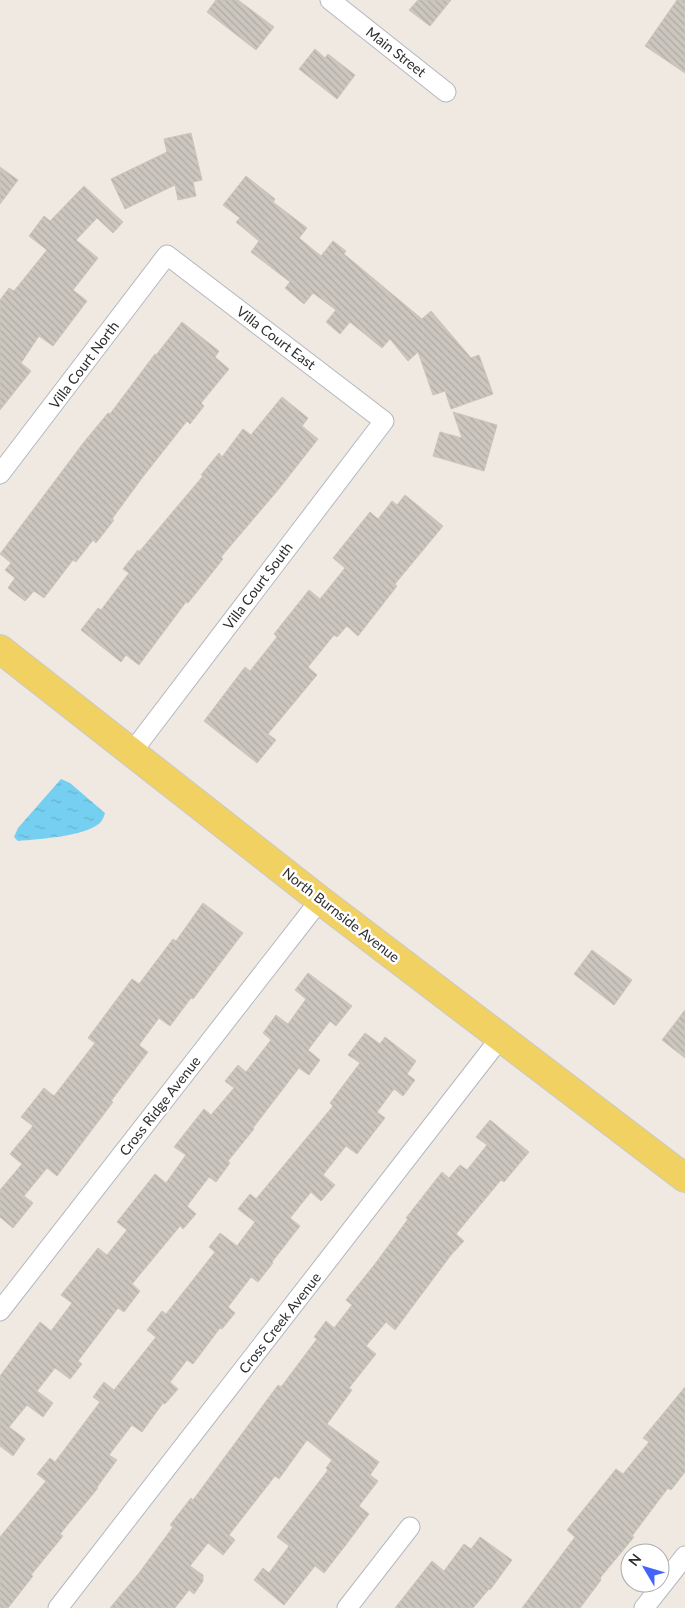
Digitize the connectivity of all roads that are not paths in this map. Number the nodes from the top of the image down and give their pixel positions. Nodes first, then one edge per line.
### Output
1 (330, 0) edge
2 (350, 6) edge
3 (446, 92) dead end
4 (167, 255) joint
5 (384, 421) joint
6 (0, 474) edge
7 (0, 649) edge
8 (132, 752) junction
9 (320, 900) junction
10 (501, 1037) junction
11 (685, 1178) edge
12 (0, 1311) edge
13 (410, 1528) dead end
14 (685, 1556) edge
15 (58, 1608) edge
16 (347, 1608) edge
17 (644, 1608) edge

1 - 2 street, Main Street
2 - 3 street, Main Street
4 - 5 street, Villa Court East
4 - 6 street, Villa Court North
5 - 8 street, Villa Court South
7 - 8 main road, North Burnside Avenue
8 - 9 main road, North Burnside Avenue
9 - 10 main road, North Burnside Avenue
9 - 12 street, Cross Ridge Avenue
10 - 11 main road, North Burnside Avenue
10 - 15 street, Cross Creek Avenue
13 - 16 street
14 - 17 street

